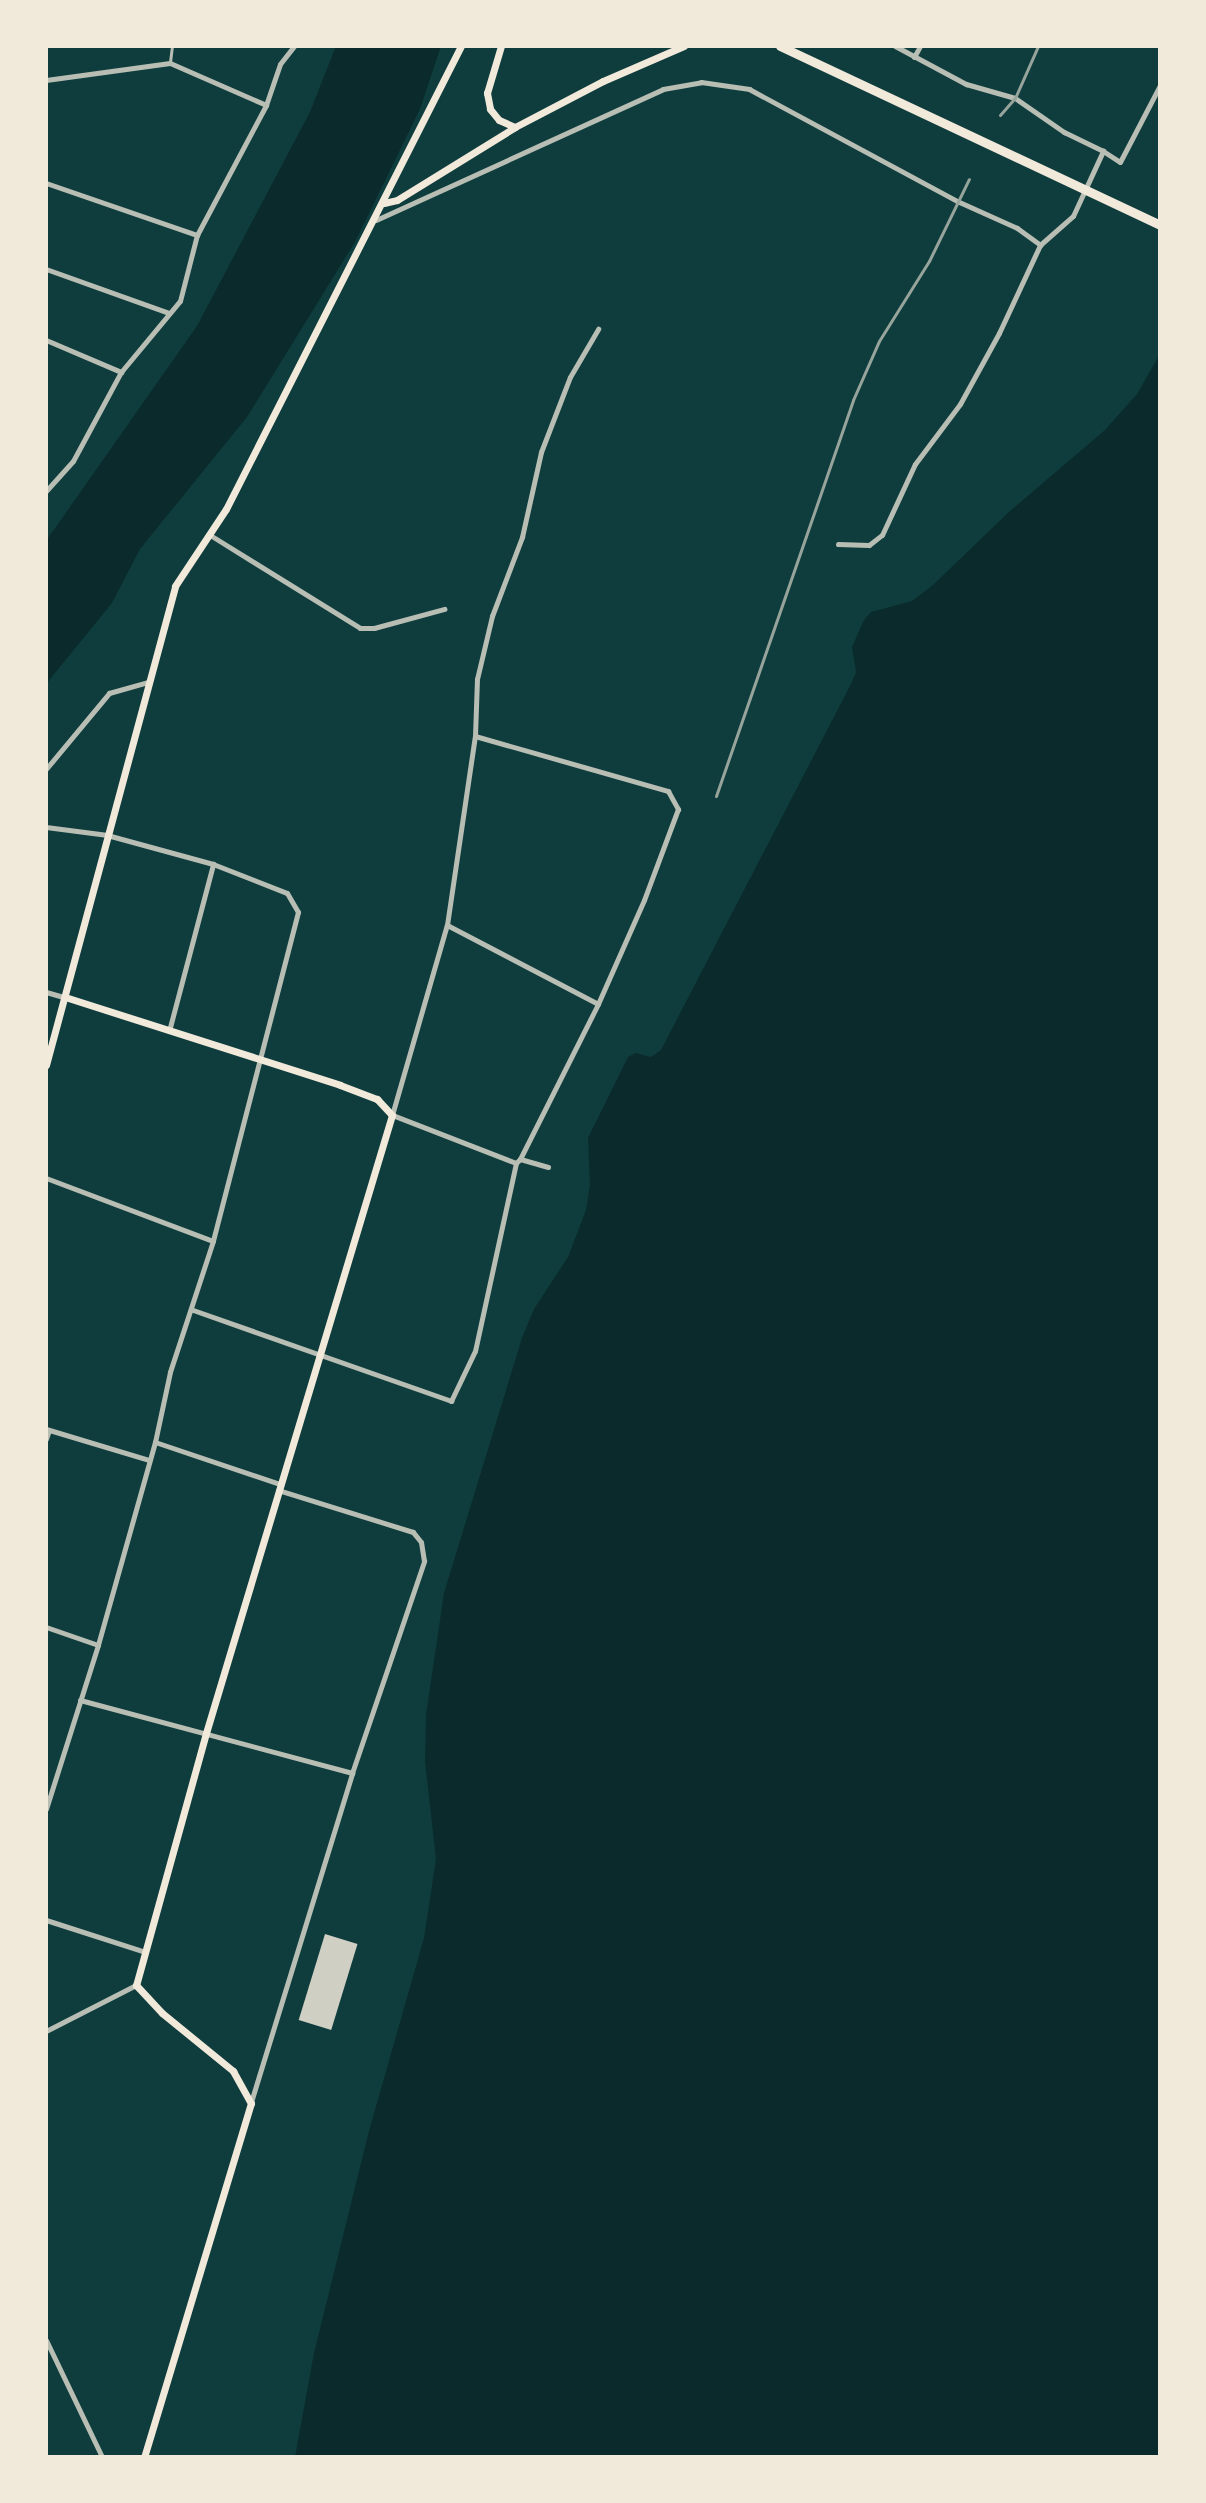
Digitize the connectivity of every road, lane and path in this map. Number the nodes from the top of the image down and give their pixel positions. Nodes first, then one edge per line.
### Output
1 (172, 46) edge
2 (294, 46) edge
3 (461, 46) edge
4 (501, 46) edge
5 (684, 46) edge
6 (780, 46) edge
7 (895, 46) edge
8 (920, 46) edge
9 (914, 57) junction
10 (170, 63) junction
11 (46, 80) edge
12 (1160, 85) edge
13 (266, 105) junction
14 (515, 127) junction
15 (1103, 151) junction
16 (46, 183) edge
17 (384, 203) junction
18 (376, 220) junction
19 (1160, 225) edge
20 (197, 235) junction
21 (1040, 245) junction
22 (46, 269) edge
23 (169, 313) junction
24 (598, 329) dead end
25 (46, 340) edge
26 (121, 372) junction
27 (46, 491) edge
28 (210, 535) junction
29 (838, 544) dead end
30 (444, 609) dead end
31 (148, 682) junction
32 (475, 736) junction
33 (46, 769) edge
34 (46, 827) edge
35 (107, 835) junction
36 (213, 864) junction
37 (447, 925) junction
38 (46, 992) edge
39 (65, 997) junction
40 (598, 1004) junction
41 (169, 1031) junction
42 (261, 1061) junction
43 (46, 1065) edge
44 (392, 1115) junction
45 (518, 1161) junction
46 (548, 1167) dead end
47 (46, 1178) edge
48 (213, 1241) junction
49 (193, 1310) junction
50 (320, 1354) junction
51 (47, 1430) edge
52 (46, 1439) edge
53 (155, 1442) junction
54 (149, 1460) junction
55 (279, 1487) junction
56 (46, 1627) edge
57 (98, 1645) junction
58 (80, 1700) junction
59 (206, 1733) junction
60 (352, 1773) junction
61 (46, 1809) edge
62 (46, 1920) edge
63 (145, 1952) junction
64 (136, 1985) junction
65 (46, 2031) edge
66 (251, 2103) junction
67 (46, 2340) edge
68 (102, 2457) edge
69 (144, 2457) edge

1 - 10 lane
2 - 13 street
3 - 17 main road
4 - 14 main road
5 - 14 main road
6 - 19 highway
7 - 9 street
8 - 9 street
9 - 15 street
10 - 11 street
10 - 13 street
12 - 15 street
13 - 20 street
14 - 17 main road
15 - 21 street
16 - 20 street
17 - 18 main road
18 - 21 street
18 - 28 main road
20 - 23 street
21 - 29 street
22 - 23 street
23 - 26 street
24 - 32 street
25 - 26 street
26 - 27 street
28 - 30 street
28 - 31 main road
31 - 33 street
31 - 35 main road
32 - 37 street
32 - 40 street
34 - 35 street
35 - 36 street
35 - 39 main road
36 - 41 street
36 - 42 street
37 - 40 street
37 - 44 street
38 - 39 street
39 - 41 main road
39 - 43 main road
40 - 45 street
41 - 42 main road
42 - 44 main road
42 - 48 street
44 - 45 street
44 - 50 main road
45 - 46 street
45 - 50 street
47 - 48 street
48 - 49 street
49 - 50 street
49 - 53 street
50 - 55 main road
51 - 52 street
51 - 54 street
53 - 54 street
53 - 55 street
54 - 57 street
55 - 59 main road
55 - 60 street
56 - 57 street
57 - 58 street
58 - 59 street
58 - 61 street
59 - 60 street
59 - 63 main road
60 - 66 street
62 - 63 street
63 - 64 main road
64 - 65 street
64 - 66 main road
66 - 69 main road
67 - 68 street

